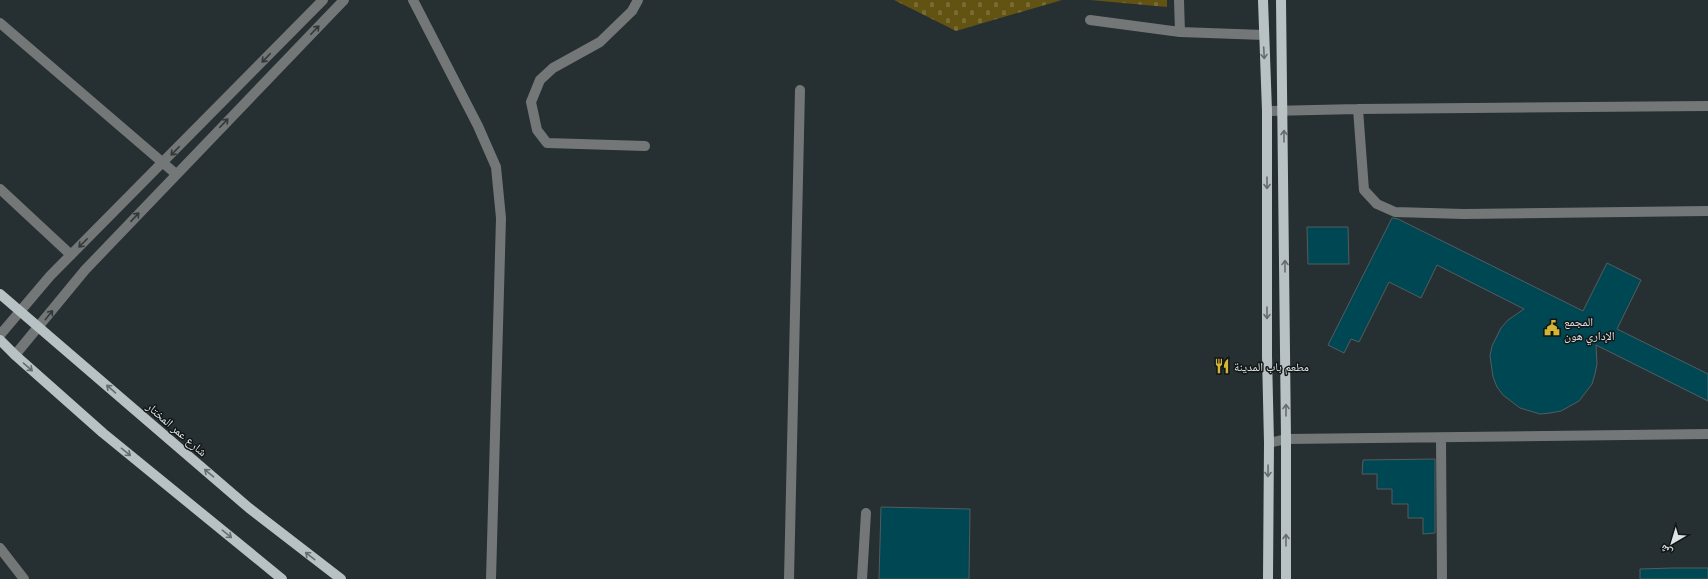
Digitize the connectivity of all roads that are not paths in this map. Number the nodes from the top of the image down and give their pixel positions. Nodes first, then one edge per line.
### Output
1 (323, 0) edge
2 (344, 0) edge
3 (413, 0) edge
4 (638, 0) edge
5 (1179, 0) edge
6 (1263, 0) edge
7 (1282, 0) edge
8 (1090, 20) dead end
9 (0, 23) edge
10 (1180, 32) junction
11 (1264, 35) junction
12 (800, 90) dead end
13 (1708, 106) edge
14 (1358, 109) junction
15 (1283, 110) junction
16 (1267, 111) junction
17 (645, 146) dead end
18 (163, 163) junction
19 (176, 174) junction
20 (0, 189) edge
21 (1708, 211) edge
22 (72, 254) junction
23 (0, 294) edge
24 (20, 311) junction
25 (40, 327) junction
26 (0, 335) edge
27 (0, 340) edge
28 (15, 355) junction
29 (1708, 434) edge
30 (1441, 438) junction
31 (1286, 439) junction
32 (1269, 442) junction
33 (866, 513) dead end
34 (0, 548) edge
35 (24, 579) edge
36 (282, 579) edge
37 (341, 579) edge
38 (491, 579) edge
39 (789, 579) edge
40 (862, 579) edge
41 (1268, 579) edge
42 (1286, 579) edge
43 (1442, 579) edge

1 -> 18 street
19 -> 2 street
3 - 38 street
4 - 17 street
5 - 10 street
6 - 11 main road
7 - 15 main road
8 - 10 street
9 - 18 street
10 - 11 street
11 -> 16 main road
12 - 39 street
13 - 14 street
14 - 15 street
14 - 21 street
15 - 16 street
31 -> 15 main road
16 -> 32 main road
18 - 19 street
18 -> 22 street
25 -> 19 street
20 - 22 street
22 - 24 street
23 - 24 main road, شارع عمر المختار
24 - 25 main road, شارع عمر المختار
24 - 26 street
25 - 28 street
37 -> 25 main road, شارع عمر المختار
27 - 28 main road
28 -> 36 main road
29 - 30 street
30 - 31 street
30 - 43 street
31 - 32 street
42 -> 31 main road
32 -> 41 main road
33 - 40 street
34 - 35 street

